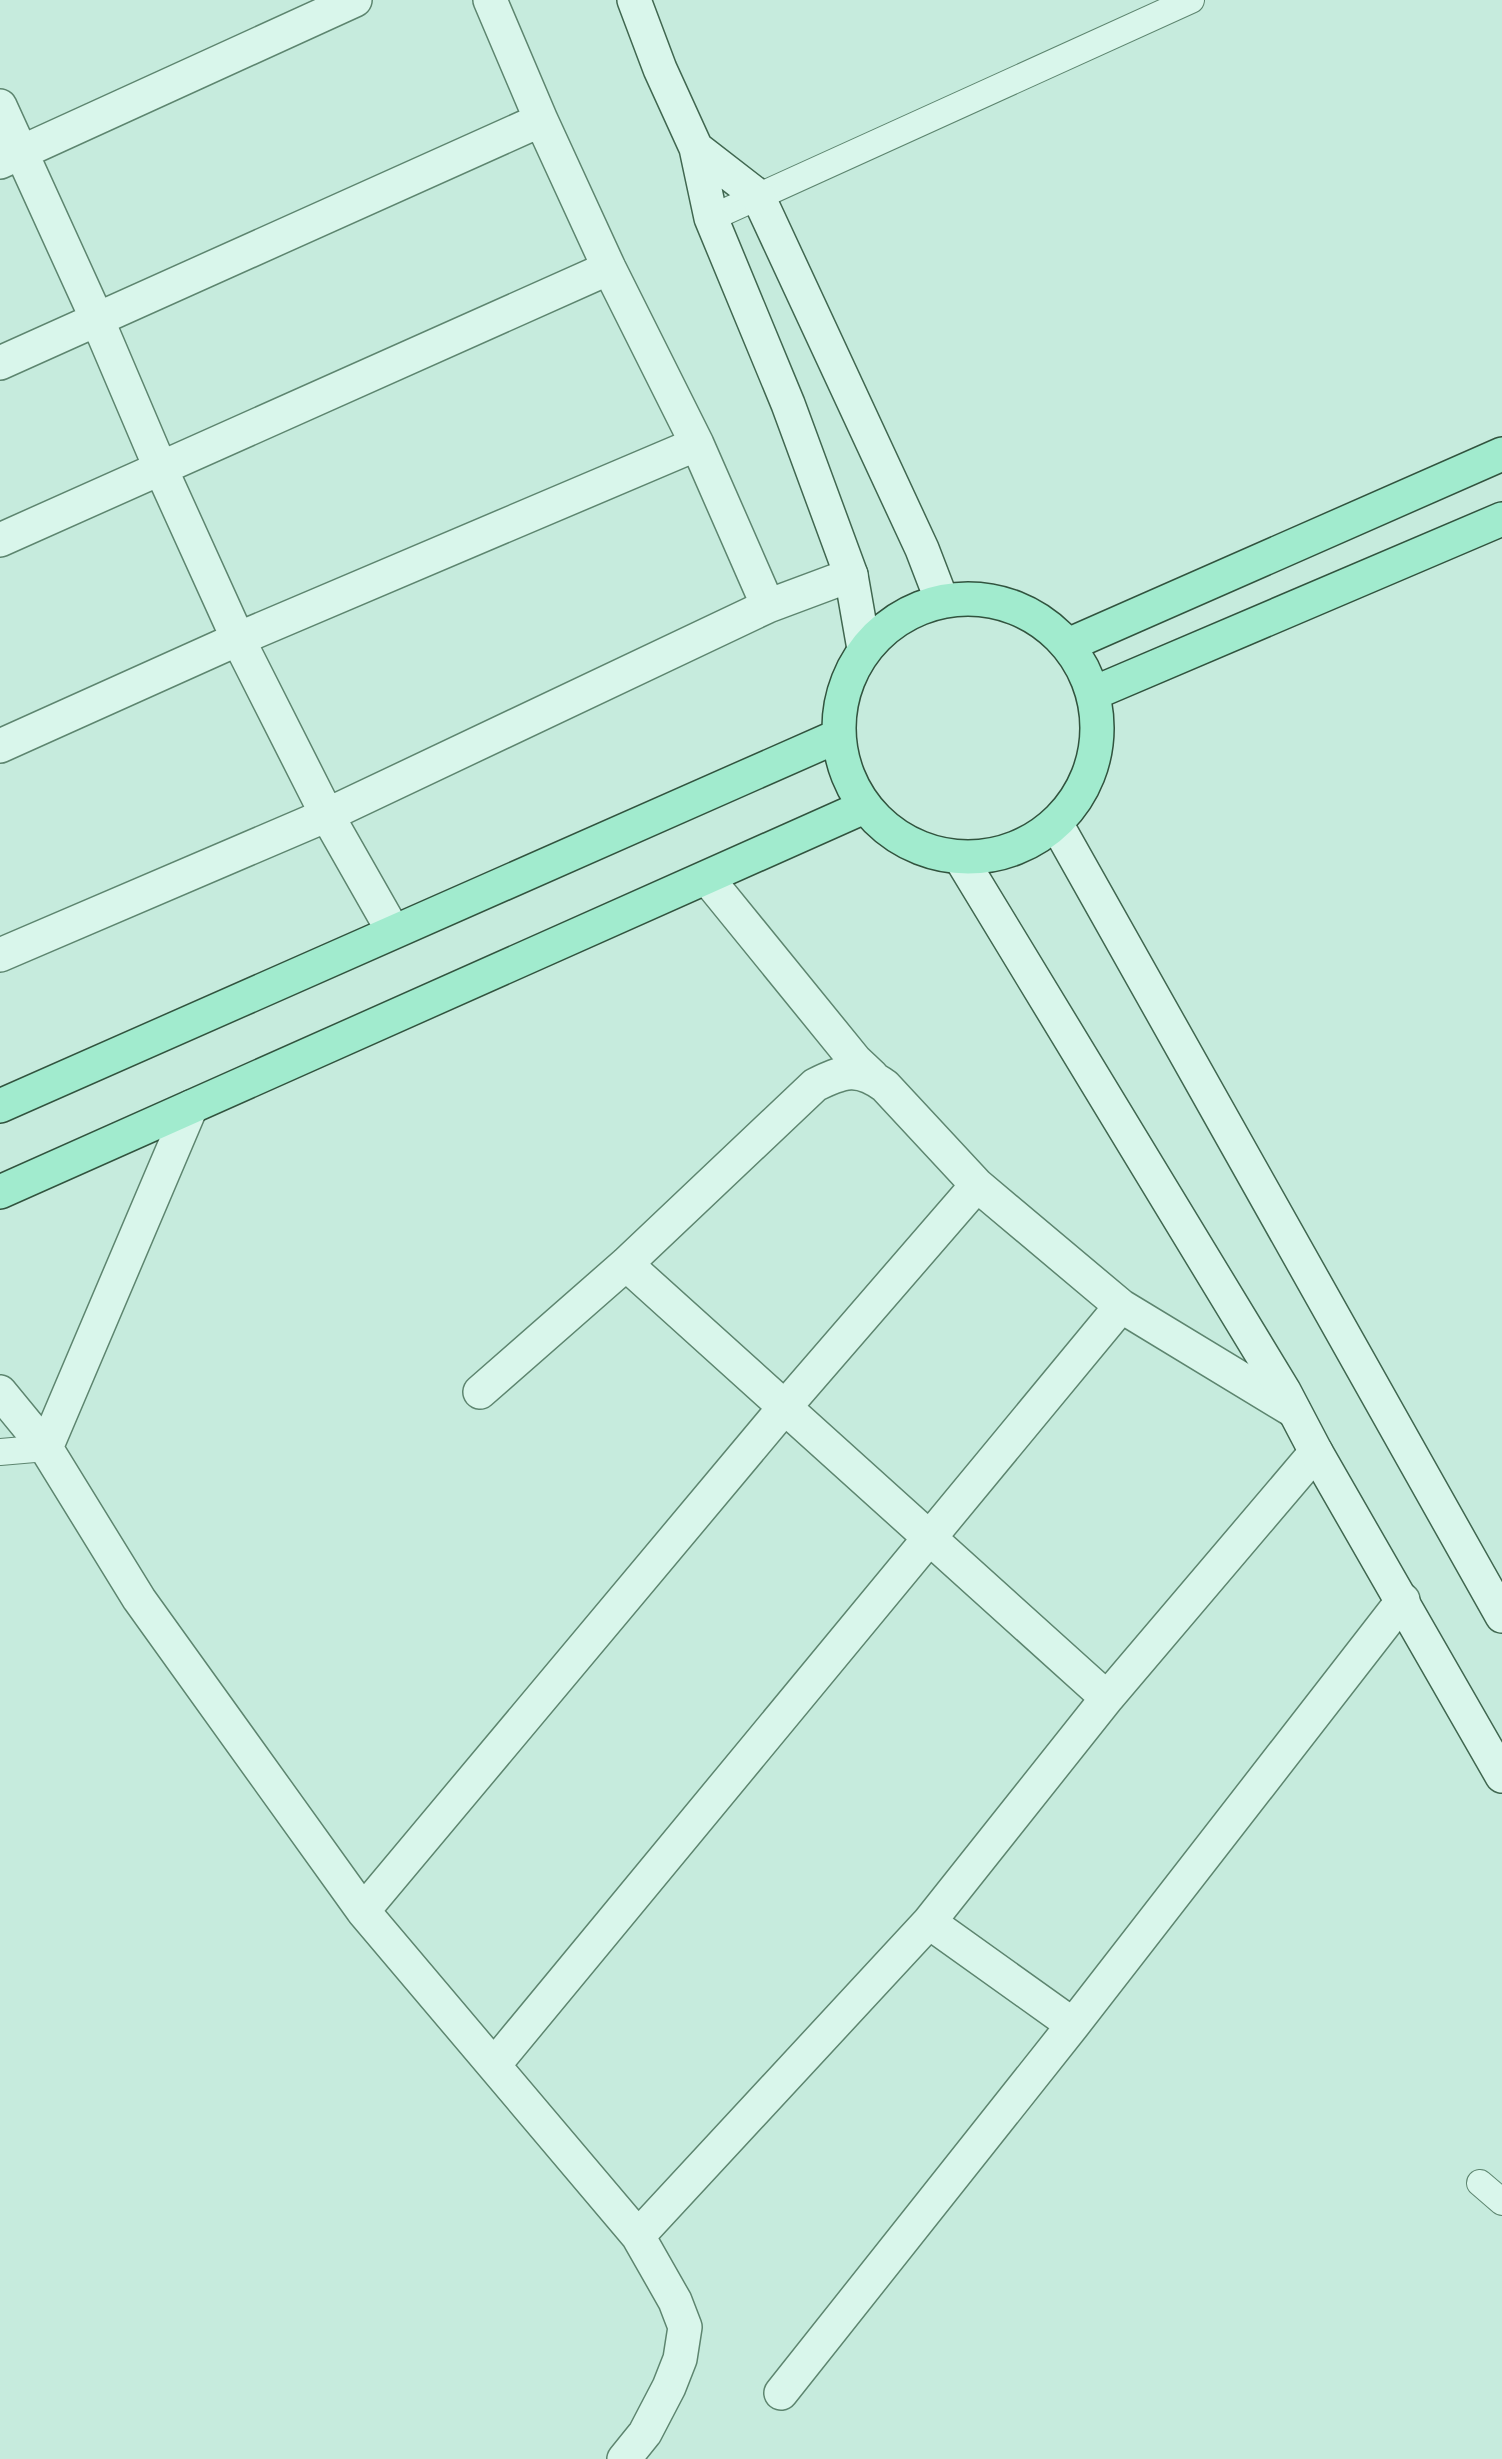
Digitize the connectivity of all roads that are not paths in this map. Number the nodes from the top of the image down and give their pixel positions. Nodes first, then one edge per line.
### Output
1 (355, 0) edge
2 (489, 0) edge
3 (634, 0) edge
4 (1191, 0) edge
5 (0, 106) edge
6 (541, 120) junction
7 (696, 148) junction
8 (10, 157) edge
9 (758, 196) junction
10 (711, 218) junction
11 (609, 268) junction
12 (98, 319) junction
13 (0, 363) edge
14 (697, 444) junction
15 (1502, 454) edge
16 (160, 467) junction
17 (1502, 519) edge
18 (0, 540) edge
19 (851, 575) junction
20 (942, 601) junction
21 (768, 606) junction
22 (238, 639) junction
23 (1068, 645) junction
24 (864, 649) junction
25 (1094, 693) junction
26 (837, 736) junction
27 (0, 746) edge
28 (864, 807) junction
29 (327, 815) junction
30 (1057, 825) junction
31 (961, 859) junction
32 (707, 878) junction
33 (393, 932) junction
34 (0, 955) edge
35 (872, 1076) junction
36 (0, 1106) edge
37 (191, 1107) junction
38 (977, 1185) junction
39 (0, 1192) edge
40 (626, 1264) junction
41 (1121, 1306) junction
42 (0, 1392) edge
43 (480, 1392) dead end
44 (784, 1408) junction
45 (1294, 1412) junction
46 (46, 1448) junction
47 (0, 1452) edge
48 (1316, 1452) junction
49 (928, 1538) junction
50 (1402, 1600) junction
51 (1502, 1616) edge
52 (1107, 1698) junction
53 (1502, 1776) edge
54 (363, 1911) junction
55 (929, 1922) junction
56 (1073, 2025) junction
57 (494, 2065) junction
58 (1480, 2182) dead end
59 (1502, 2202) edge
60 (638, 2236) junction
61 (781, 2392) dead end
62 (624, 2459) edge

1 - 8 street
2 - 6 street
3 - 7 street
4 - 9 lane
5 - 8 street
6 - 11 street
6 - 12 street
7 - 9 street
7 - 10 street
8 - 12 street
9 - 10 lane
9 - 20 street
10 - 19 street
11 - 14 street
11 - 16 street
12 - 13 street
12 - 16 street
14 - 21 street
14 - 22 street
15 - 23 main road
16 - 18 street
16 - 22 street
17 - 25 main road
19 - 21 street
19 - 24 street
20 - 23 main road
20 - 24 main road
21 - 29 street
22 - 27 street
22 - 29 street
23 - 25 main road
24 - 26 main road
25 - 30 main road
26 - 28 main road
26 - 33 main road
28 - 31 main road
28 - 32 main road
29 - 33 street
29 - 34 street
30 - 31 main road
30 - 51 street
31 - 45 street
32 - 35 street
32 - 37 main road
33 - 36 main road
35 - 38 street
35 - 40 street
37 - 39 main road
37 - 46 street
38 - 41 street
38 - 44 street
40 - 43 street
40 - 44 street
41 - 45 street
41 - 49 street
42 - 46 street
44 - 49 street
44 - 54 street
45 - 48 street
46 - 47 lane
46 - 54 street
48 - 50 street
48 - 52 street
49 - 52 street
49 - 57 street
50 - 53 street
50 - 56 street
52 - 55 street
54 - 57 street
55 - 56 street
55 - 60 street
56 - 61 street
57 - 60 street
58 - 59 lane
60 - 62 street

